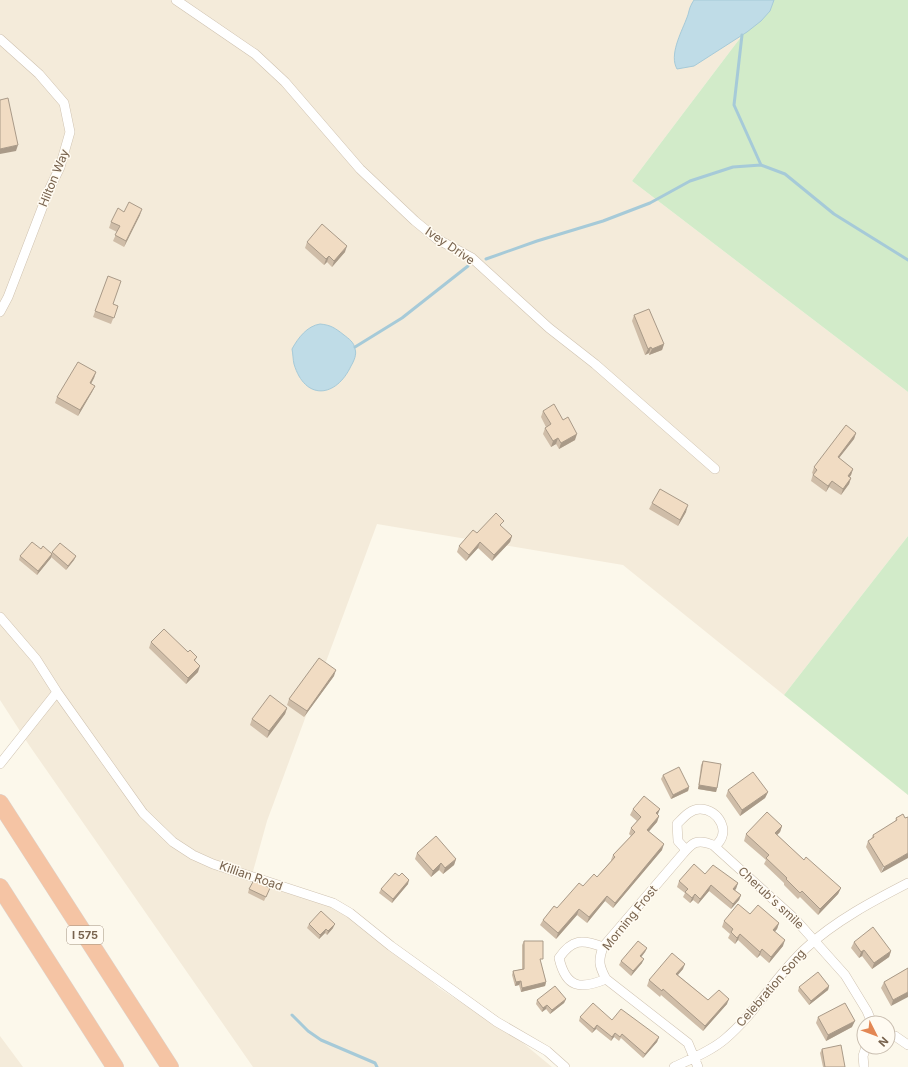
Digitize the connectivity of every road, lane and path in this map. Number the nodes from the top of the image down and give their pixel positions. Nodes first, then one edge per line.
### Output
1 (176, 0) edge
2 (0, 39) edge
3 (0, 312) edge
4 (715, 469) dead end
5 (0, 617) edge
6 (57, 692) junction
7 (0, 764) edge
8 (0, 803) edge
9 (703, 841) joint
10 (715, 846) junction
11 (686, 850) junction
12 (908, 883) edge
13 (0, 887) edge
14 (814, 942) junction
15 (604, 947) junction
16 (606, 979) junction
17 (869, 1015) edge
18 (896, 1037) edge
19 (908, 1045) edge
20 (863, 1055) edge
21 (695, 1056) junction
22 (115, 1067) edge
23 (170, 1067) edge
24 (565, 1067) edge
25 (674, 1067) edge
26 (698, 1067) edge
27 (864, 1067) edge

1 - 4 street, Ivey Drive
2 - 3 street, Hilton Way
5 - 6 street, Killian Road
6 - 7 street
6 - 24 street, Killian Road
8 - 23 highway, I 575
9 - 10 street, Cherub's smile
9 - 11 street, Morning Frost
10 - 11 street
10 - 14 street, Cherub's smile
11 - 15 street, Morning Frost
12 - 14 street, Celebration Song
13 - 22 highway
14 - 17 street, Cherub's smile
14 - 21 street, Celebration Song
15 - 16 street, Morning Frost
15 - 16 street
16 - 21 street
18 - 19 street
20 - 27 street
21 - 25 street, Celebration Song
21 - 26 street

